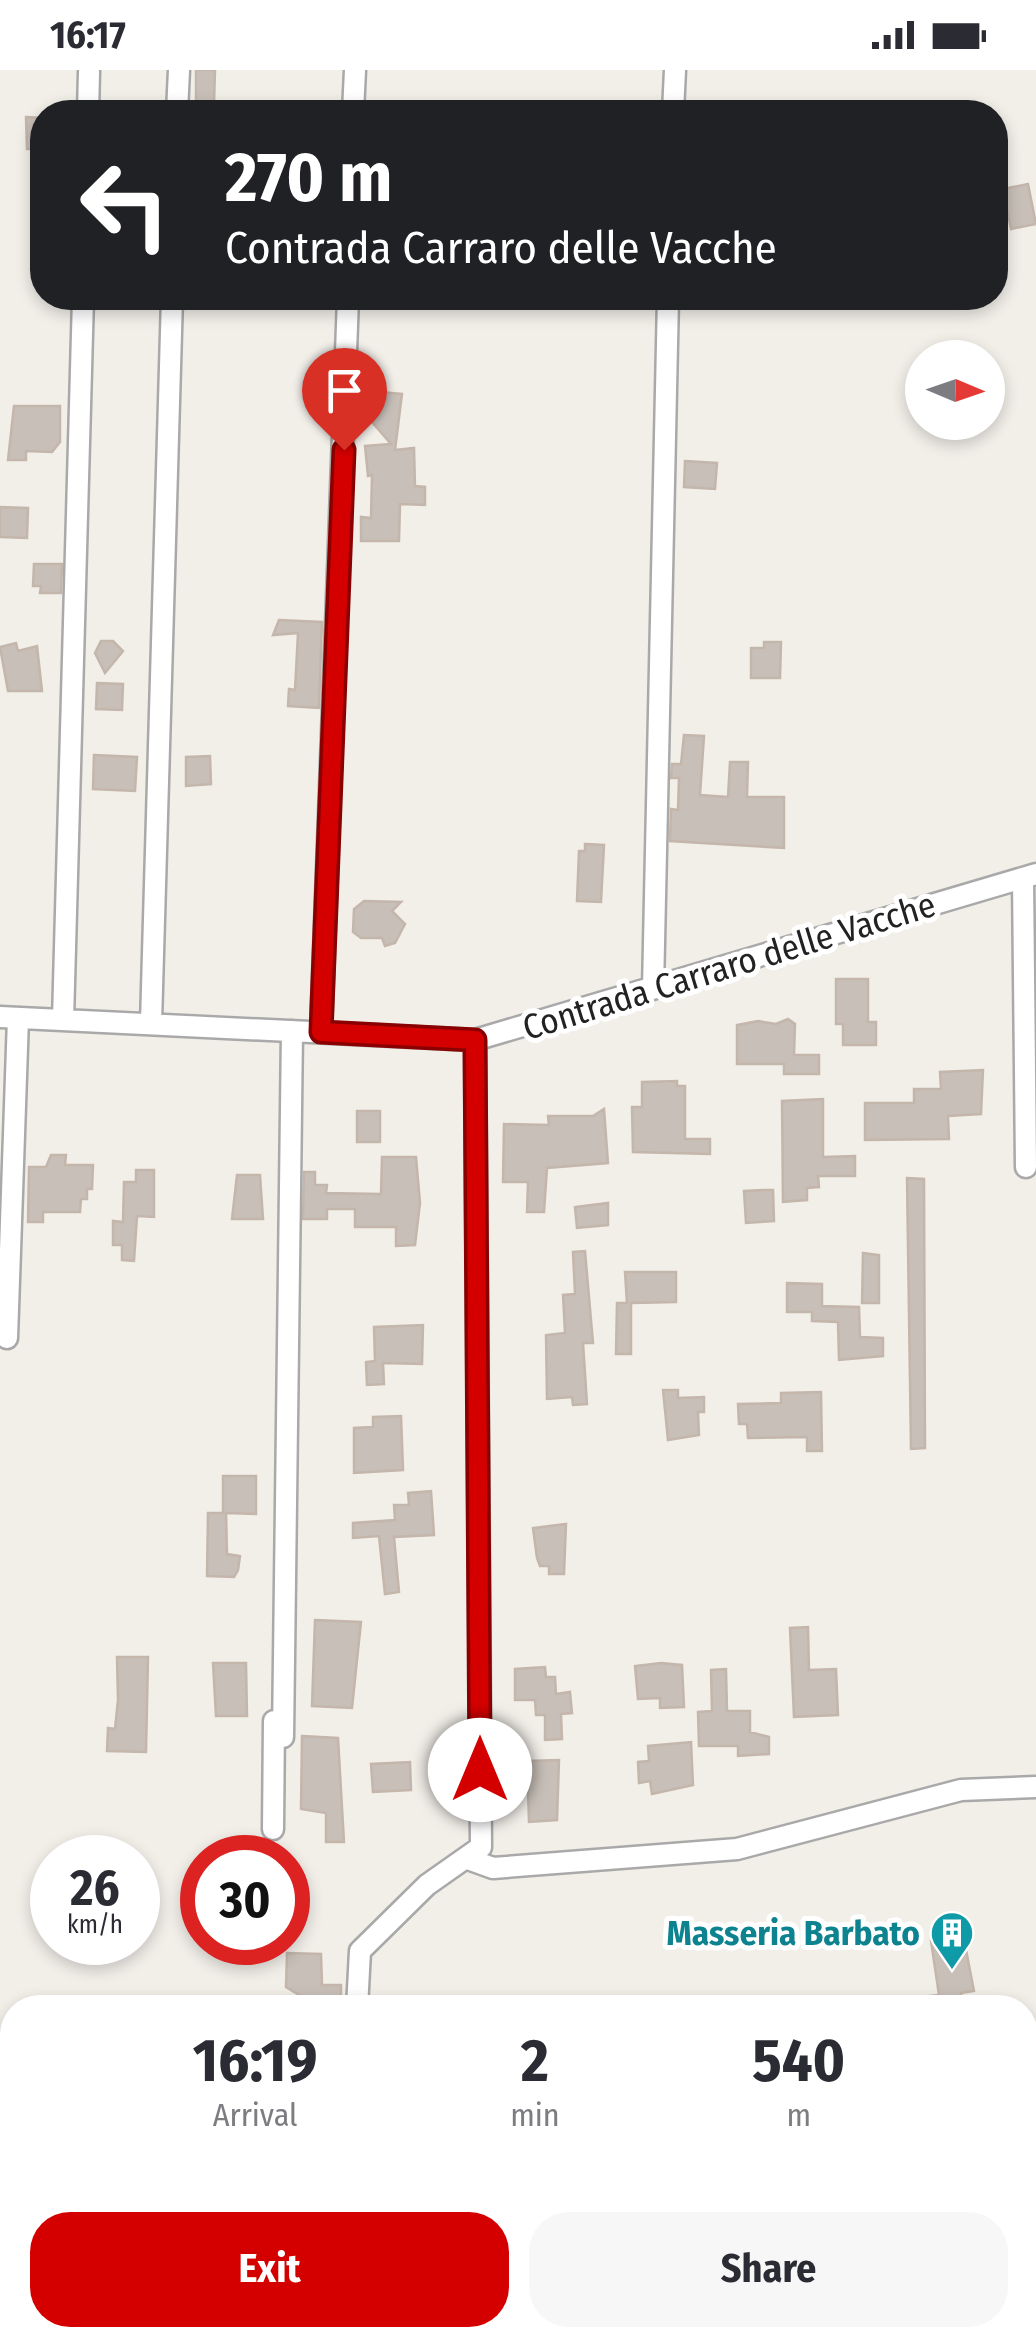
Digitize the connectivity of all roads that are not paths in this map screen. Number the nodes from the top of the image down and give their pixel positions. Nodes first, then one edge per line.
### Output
1 (179, 70) edge
2 (354, 70) edge
3 (674, 70) edge
4 (89, 72) edge
5 (88, 100) edge
6 (178, 100) edge
7 (353, 100) edge
8 (673, 100) edge
9 (83, 310) edge
10 (172, 310) edge
11 (348, 310) edge
12 (668, 310) edge
13 (1030, 876) edge
14 (652, 989) junction
15 (9, 1018) edge
16 (63, 1020) junction
17 (151, 1022) junction
18 (292, 1031) junction
19 (321, 1032) junction
20 (475, 1040) junction
21 (1026, 1167) dead end
22 (8, 1338) dead end
23 (284, 1657) junction
24 (283, 1737) dead end
25 (1036, 1787) edge
26 (273, 1829) dead end
27 (468, 1859) junction
28 (358, 1995) edge

1 - 6 street
2 - 7 street
3 - 8 street
4 - 5 street
9 - 16 street
10 - 17 street
11 - 19 street
12 - 14 street
13 - 14 street, Contrada Carraro delle Vacche
13 - 21 street
14 - 20 street, Contrada Carraro delle Vacche
15 - 16 street, Contrada Carraro delle Vacche
15 - 22 street
16 - 17 street, Contrada Carraro delle Vacche
17 - 18 street, Contrada Carraro delle Vacche
18 - 19 street, Contrada Carraro delle Vacche
18 - 23 street
19 - 20 street, Contrada Carraro delle Vacche
20 - 27 street
23 - 24 street
23 - 26 street
25 - 27 street
27 - 28 street

